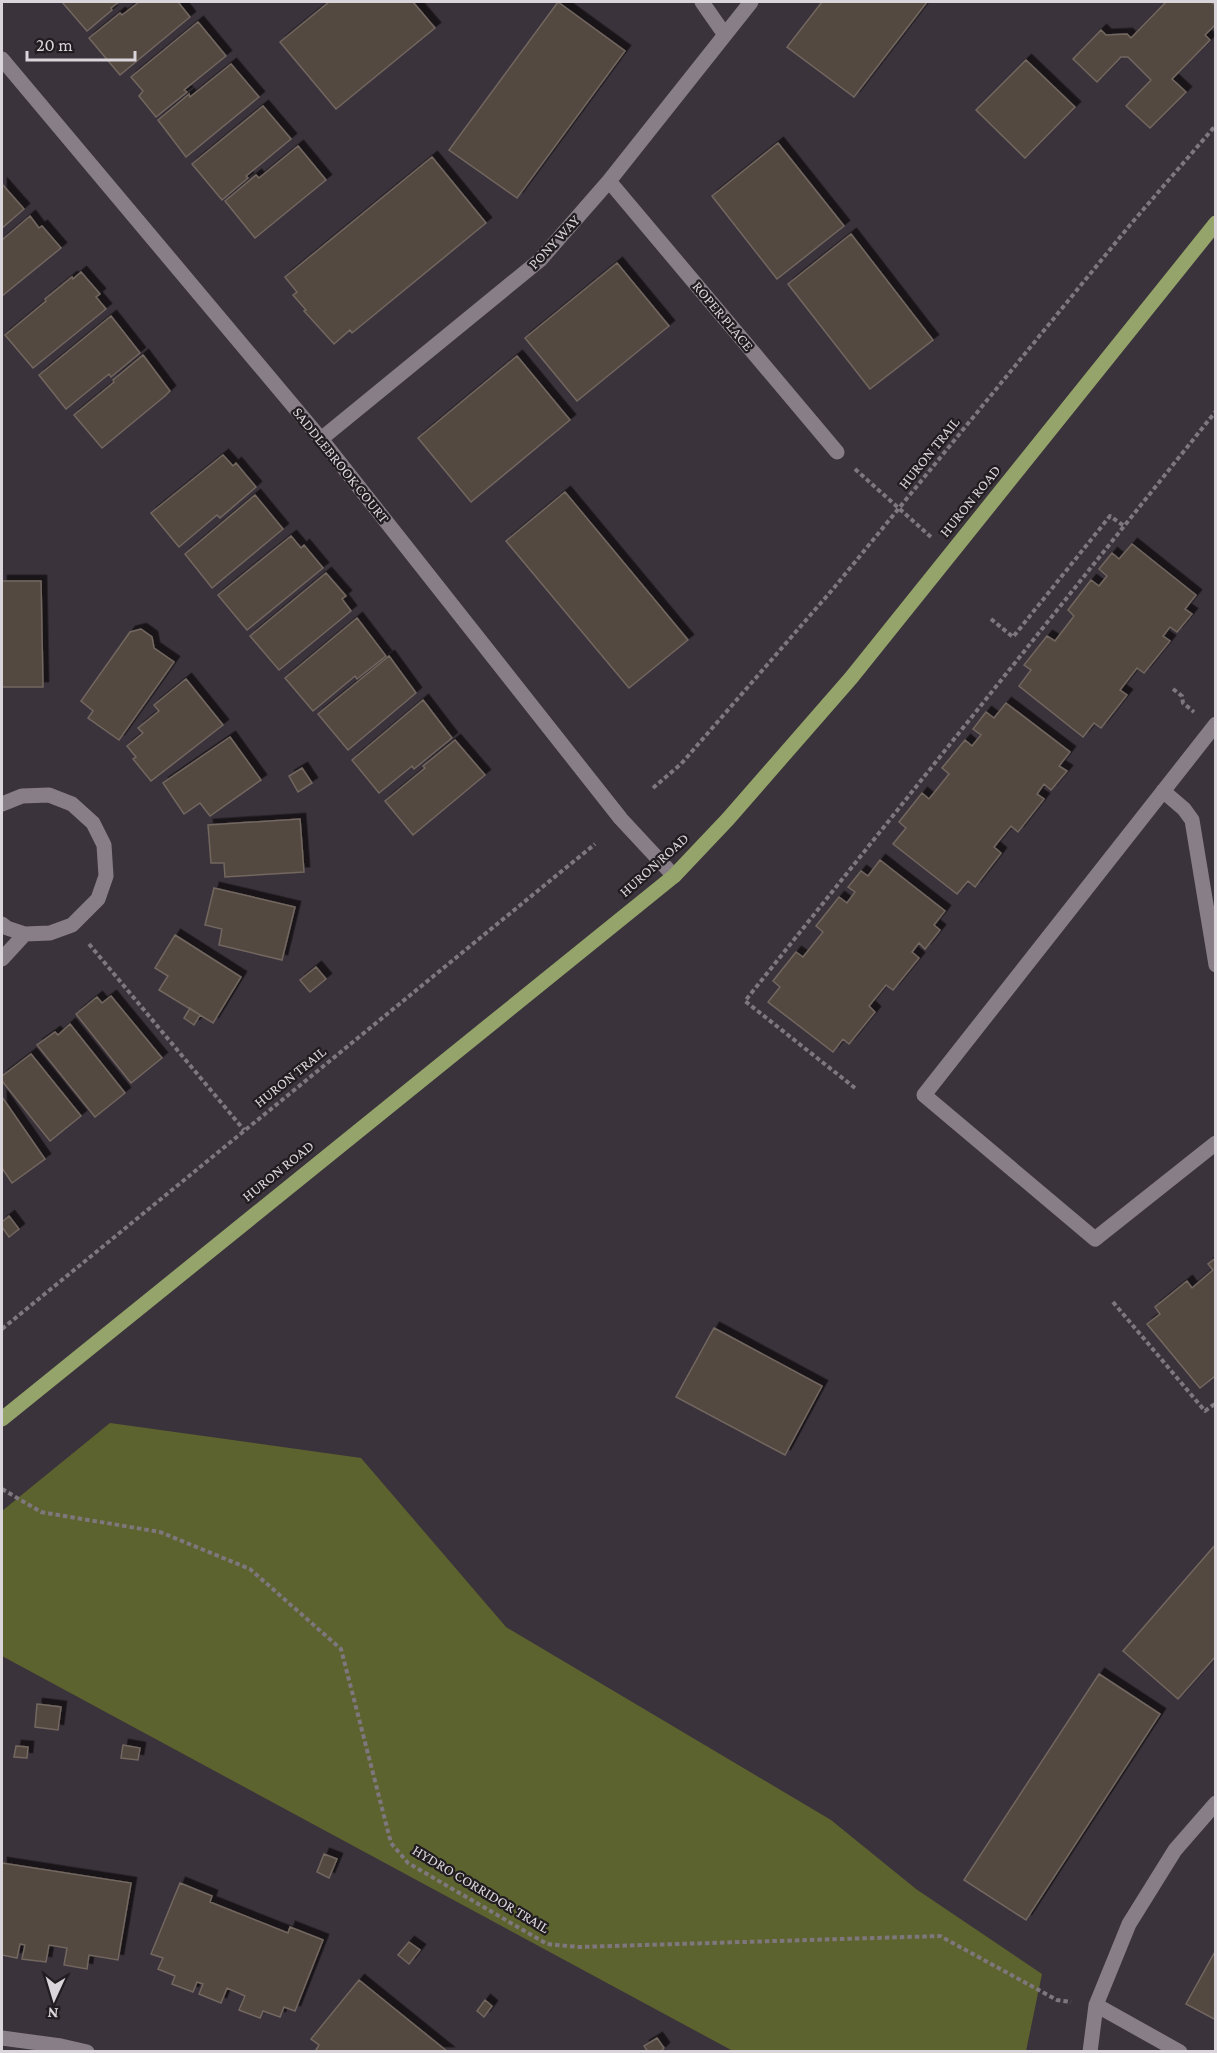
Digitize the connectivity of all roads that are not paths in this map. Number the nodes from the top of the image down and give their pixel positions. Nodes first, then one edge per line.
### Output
1 (702, 2) edge
2 (751, 2) edge
3 (725, 35) junction
4 (2, 59) edge
5 (609, 181) junction
6 (1215, 223) edge
7 (321, 439) junction
8 (837, 452) road end
9 (1215, 724) edge
10 (1163, 791) junction
11 (2, 804) edge
12 (674, 876) junction
13 (2, 924) edge
14 (25, 934) junction
15 (2, 959) edge
16 (1215, 965) edge
17 (1215, 1143) edge
18 (2, 1419) edge
19 (1215, 1803) edge
20 (1096, 2006) junction
21 (2, 2037) edge
22 (87, 2052) edge
23 (1090, 2052) edge
24 (1180, 2052) edge

1 - 3 street
2 - 3 street, PONY WAY
3 - 5 street, PONY WAY
4 - 7 street, SADDLEBROOK COURT
5 - 7 street, PONY WAY
5 - 8 street, ROPER PLACE
6 - 12 main road, HURON ROAD
7 - 12 street, SADDLEBROOK COURT
9 - 10 street
10 - 16 street
10 - 17 street
11 - 14 street
12 - 18 main road, HURON ROAD
13 - 14 street
14 - 15 street
19 - 20 street
20 - 23 street
20 - 24 street
21 - 22 street

